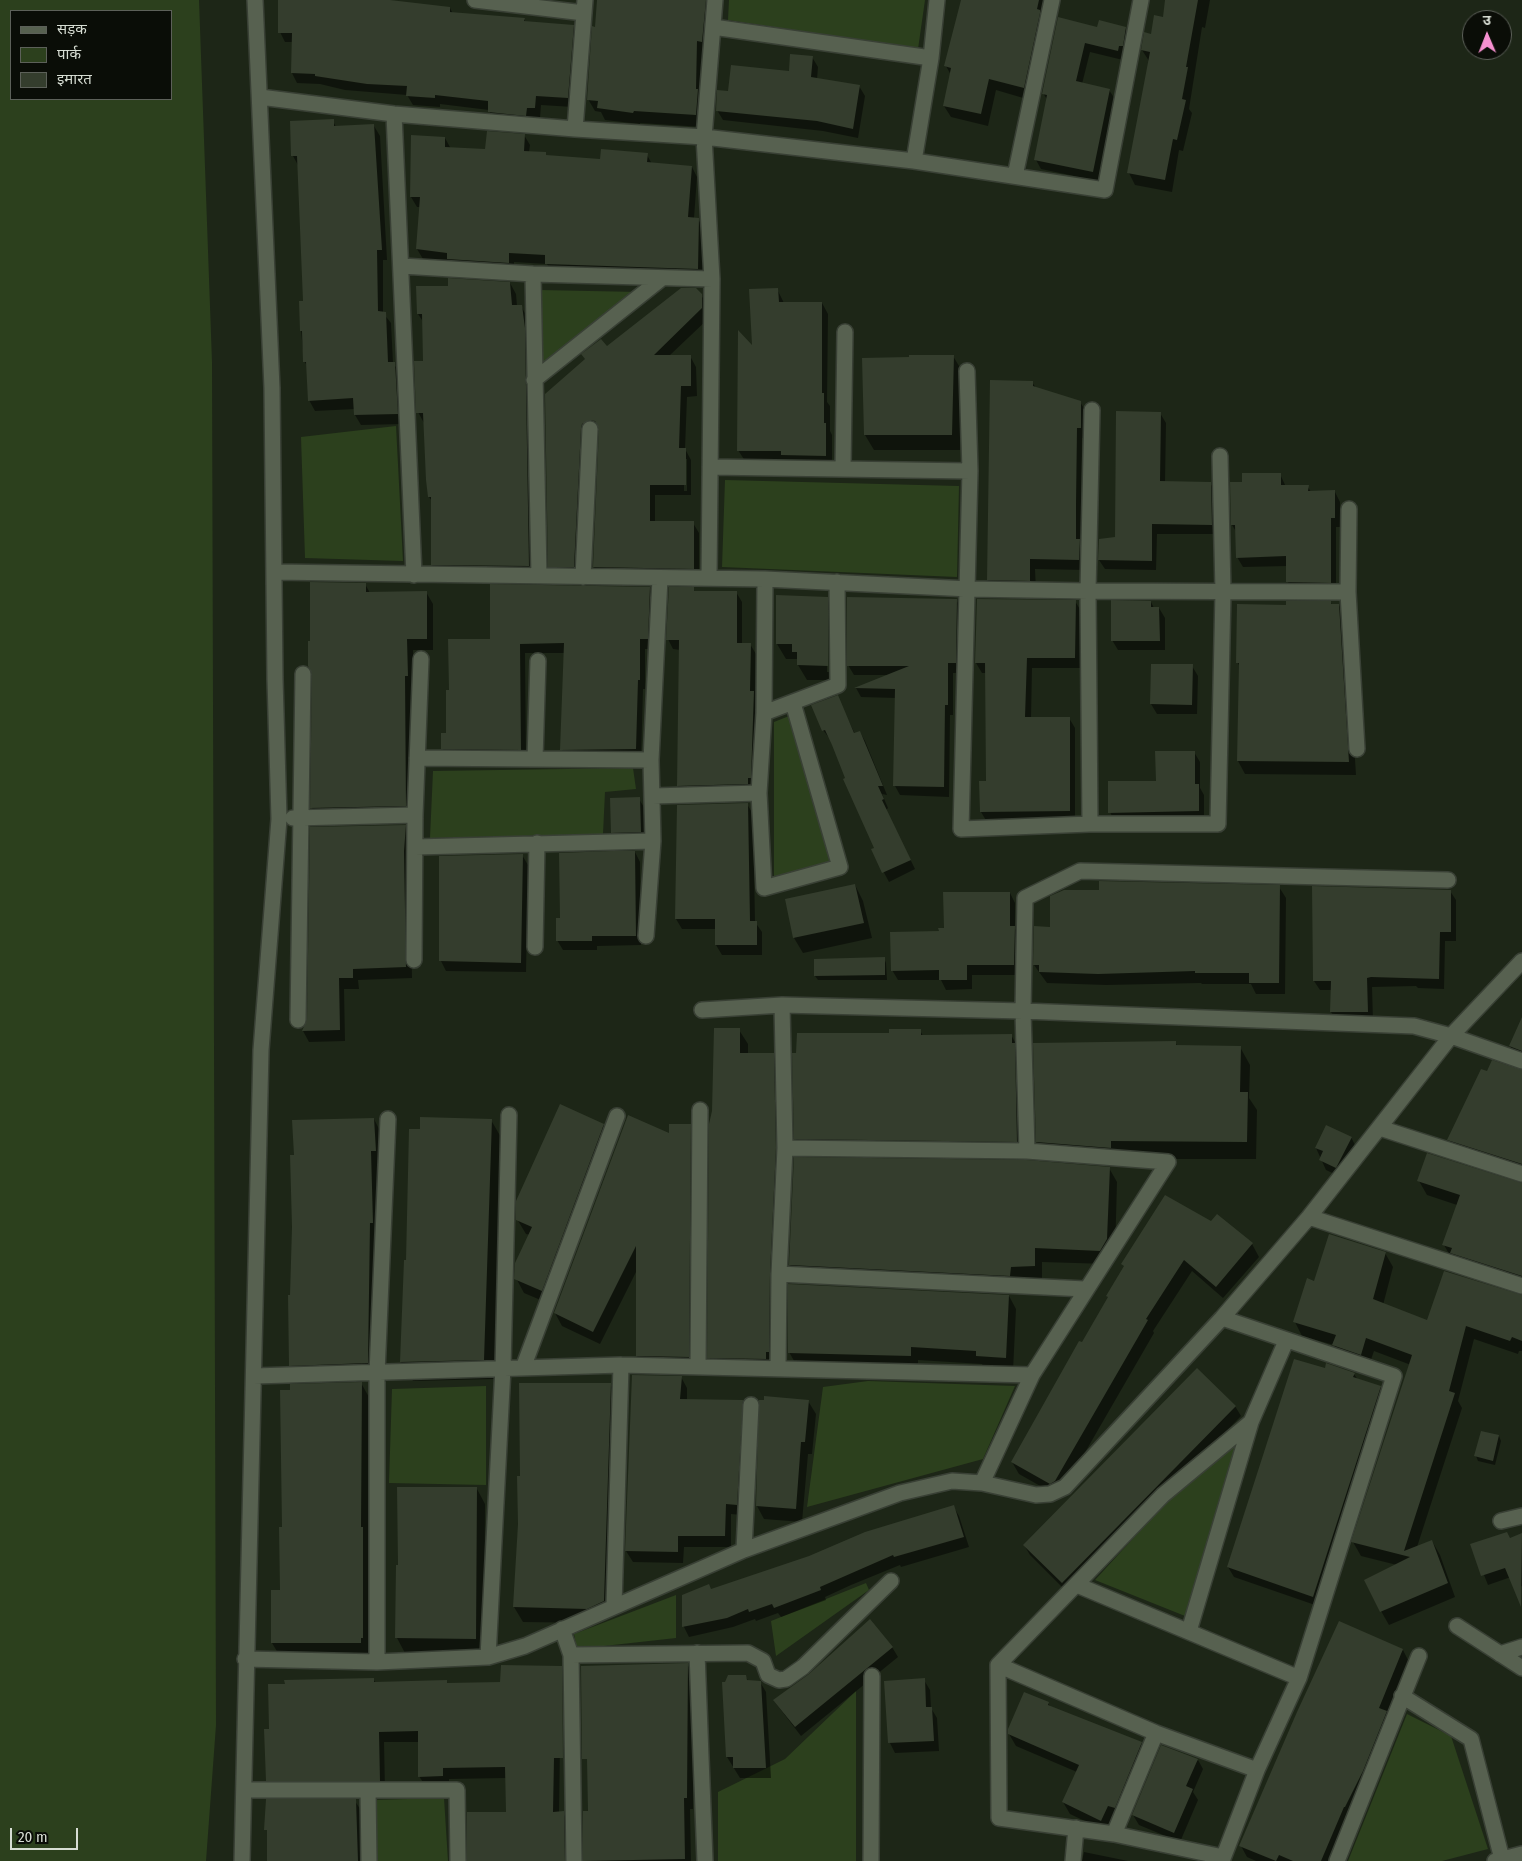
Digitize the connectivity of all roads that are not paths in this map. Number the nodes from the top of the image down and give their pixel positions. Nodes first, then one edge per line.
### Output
1 (255, 0) edge
2 (474, 0) edge
3 (715, 0) edge
4 (937, 0) edge
5 (1052, 0) edge
6 (1141, 0) edge
7 (584, 6) edge
8 (713, 27) junction
9 (931, 58) junction
10 (260, 97) junction
11 (394, 114) junction
12 (575, 129) junction
13 (704, 137) junction
14 (914, 161) junction
15 (1015, 176) junction
16 (402, 266) junction
17 (533, 274) junction
18 (661, 279) junction
19 (712, 280) junction
20 (845, 332) dead end
21 (967, 371) dead end
22 (534, 380) junction
23 (1092, 410) dead end
24 (590, 429) dead end
25 (1220, 456) dead end
26 (710, 467) junction
27 (843, 468) junction
28 (970, 470) junction
29 (1350, 509) dead end
30 (274, 572) junction
31 (414, 575) junction
32 (539, 576) junction
33 (582, 577) junction
34 (660, 578) junction
35 (708, 578) junction
36 (765, 579) junction
37 (837, 582) junction
38 (968, 589) junction
39 (1088, 591) junction
40 (1223, 592) junction
41 (1348, 592) junction
42 (421, 659) dead end
43 (538, 661) dead end
44 (303, 674) dead end
45 (793, 703) junction
46 (764, 713) junction
47 (1357, 749) dead end
48 (417, 758) junction
49 (535, 758) junction
50 (651, 760) junction
51 (759, 793) junction
52 (653, 796) junction
53 (415, 815) junction
54 (301, 817) junction
55 (279, 819) junction
56 (1090, 824) junction
57 (653, 841) junction
58 (536, 843) junction
59 (415, 846) junction
60 (1448, 880) dead end
61 (646, 936) dead end
62 (535, 947) dead end
63 (414, 960) dead end
64 (1522, 960) edge
65 (782, 1005) junction
66 (702, 1010) dead end
67 (1023, 1011) junction
68 (298, 1020) dead end
69 (1451, 1036) junction
70 (1522, 1061) edge
71 (700, 1110) dead end
72 (509, 1115) dead end
73 (617, 1116) dead end
74 (388, 1119) dead end
75 (1380, 1128) junction
76 (785, 1148) junction
77 (1027, 1151) junction
78 (1522, 1174) edge
79 (1310, 1216) junction
80 (778, 1274) junction
81 (1522, 1286) edge
82 (1086, 1289) junction
83 (1222, 1318) junction
84 (1286, 1341) junction
85 (621, 1365) junction
86 (698, 1367) junction
87 (503, 1368) junction
88 (524, 1368) junction
89 (778, 1368) junction
90 (377, 1373) junction
91 (254, 1376) junction
92 (1032, 1376) junction
93 (751, 1405) dead end
94 (1251, 1422) junction
95 (982, 1483) junction
96 (1522, 1516) edge
97 (1501, 1521) dead end
98 (744, 1550) junction
99 (891, 1580) dead end
100 (1077, 1585) junction
101 (614, 1606) junction
102 (1457, 1626) dead end
103 (562, 1629) junction
104 (1189, 1631) junction
105 (1522, 1647) edge
106 (697, 1653) junction
107 (1500, 1654) junction
108 (571, 1655) junction
109 (1419, 1656) dead end
110 (488, 1657) junction
111 (246, 1659) junction
112 (377, 1662) junction
113 (998, 1665) junction
114 (1522, 1668) edge
115 (872, 1676) dead end
116 (1299, 1678) junction
117 (1402, 1696) junction
118 (1156, 1733) junction
119 (1257, 1770) junction
120 (244, 1790) junction
121 (368, 1790) junction
122 (1076, 1828) junction
123 (1114, 1834) junction
124 (1522, 1854) edge
125 (1223, 1859) edge
126 (1499, 1860) edge
127 (242, 1861) edge
128 (369, 1861) edge
129 (458, 1861) edge
130 (574, 1861) edge
131 (705, 1861) edge
132 (871, 1861) edge
133 (1072, 1861) edge
134 (1337, 1861) edge

1 - 10 street
2 - 7 street
3 - 8 street
4 - 9 street
5 - 15 street
6 - 15 street
7 - 12 street
8 - 9 street
8 - 13 street
9 - 14 street
10 - 11 street
10 - 30 street
11 - 12 street
11 - 16 street
12 - 13 street
13 - 14 street
13 - 19 street
14 - 15 street
16 - 17 street
16 - 31 street
17 - 18 street
17 - 22 street
18 - 19 street
18 - 22 street
19 - 26 street
20 - 27 street
21 - 28 street
22 - 32 street
23 - 39 street
24 - 33 street
25 - 40 street
26 - 27 street
26 - 35 street
27 - 28 street
28 - 38 street
29 - 41 street
30 - 31 street
30 - 55 street
31 - 32 street
32 - 33 street
33 - 34 street
34 - 35 street
34 - 50 street
35 - 36 street
36 - 37 street
36 - 46 street
37 - 38 street
37 - 45 street
38 - 39 street
38 - 56 street
39 - 40 street
39 - 56 street
40 - 41 street
40 - 56 street
41 - 47 street
42 - 48 street
43 - 49 street
44 - 54 street
45 - 46 street
45 - 51 street
46 - 51 street
48 - 49 street
48 - 53 street
49 - 50 street
50 - 52 street
51 - 52 street
52 - 57 street
53 - 54 street
53 - 59 street
54 - 55 street
54 - 68 street
55 - 91 street
57 - 58 street
57 - 61 street
58 - 59 street
58 - 62 street
59 - 63 street
60 - 67 street
64 - 69 street
65 - 66 street
65 - 67 street
65 - 76 street
67 - 69 street
67 - 77 street
69 - 70 street
69 - 75 street
71 - 86 street
72 - 87 street
73 - 88 street
74 - 90 street
75 - 78 street
75 - 79 street
76 - 77 street
76 - 80 street
77 - 82 street
79 - 81 street
79 - 83 street
80 - 82 street
80 - 89 street
82 - 92 street
83 - 84 street
83 - 95 street
84 - 94 street
84 - 116 street
85 - 86 street
85 - 88 street
85 - 101 street
86 - 89 street
87 - 88 street
87 - 90 street
87 - 110 street
89 - 92 street
90 - 91 street
90 - 112 street
91 - 111 street
92 - 95 street
93 - 98 street
94 - 100 street
94 - 104 street
95 - 98 street
96 - 97 street
98 - 101 street
99 - 106 street
100 - 104 street
100 - 113 street
101 - 103 street
102 - 107 street
103 - 108 street
103 - 110 street
104 - 116 street
105 - 107 street
106 - 108 street
106 - 131 street
107 - 114 street
108 - 130 street
109 - 117 street
110 - 112 street
111 - 112 street
111 - 120 street
113 - 118 street
113 - 122 street
115 - 132 street
116 - 119 street
117 - 126 street
117 - 134 street
118 - 119 street
118 - 123 street
119 - 125 street
120 - 121 street
120 - 127 street
121 - 128 street
121 - 129 street
122 - 123 street
122 - 133 street
123 - 125 street
124 - 126 street

